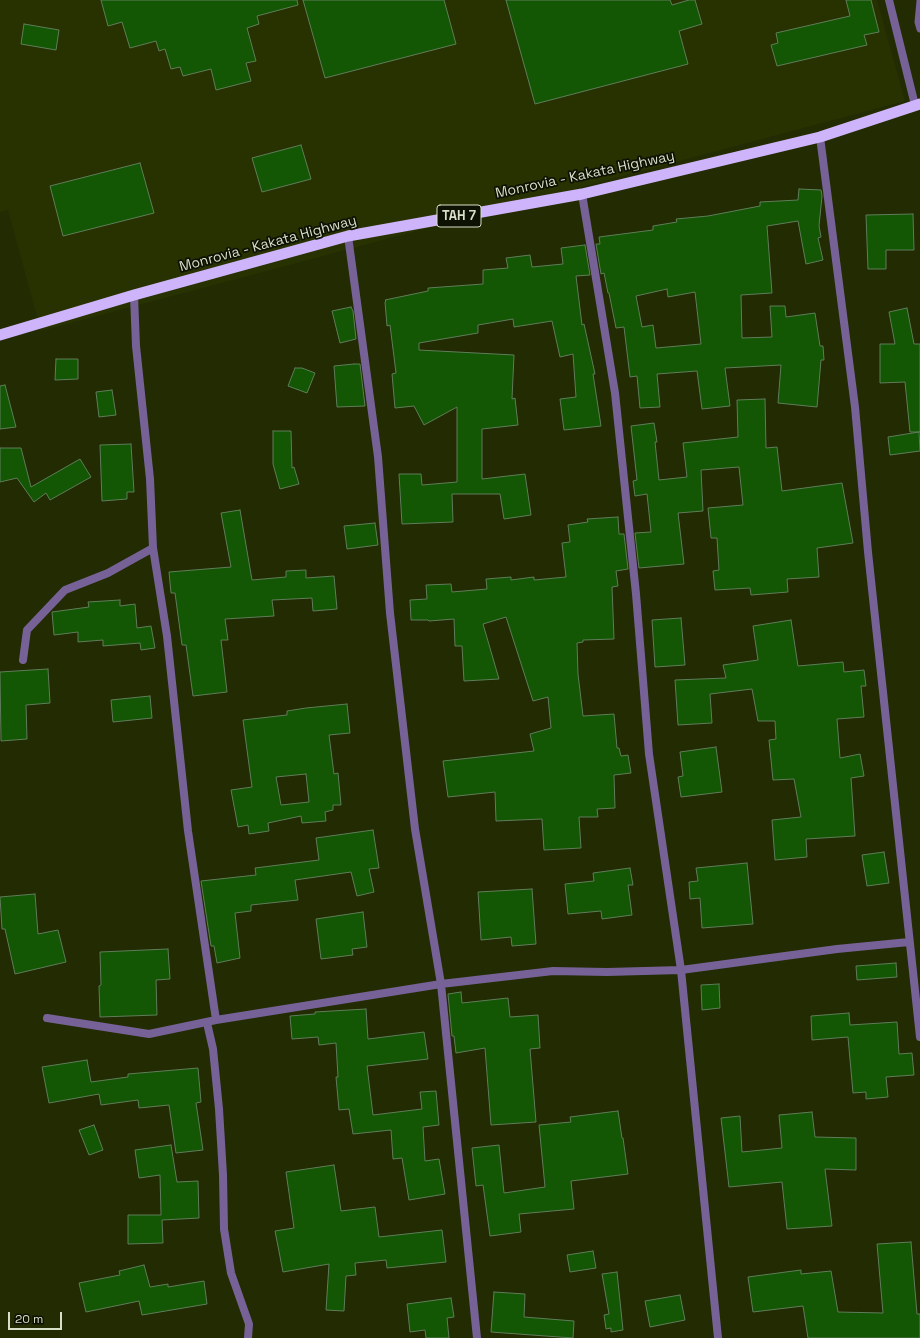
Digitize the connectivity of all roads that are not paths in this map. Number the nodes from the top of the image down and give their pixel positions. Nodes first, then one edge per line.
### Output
1 (889, 0) edge
2 (920, 1) edge
3 (920, 29) edge
4 (918, 104) edge
5 (820, 137) junction
6 (582, 194) junction
7 (348, 236) junction
8 (134, 295) junction
9 (0, 335) edge
10 (153, 548) junction
11 (23, 660) dead end
12 (909, 942) junction
13 (681, 970) junction
14 (441, 984) junction
15 (47, 1018) dead end
16 (216, 1020) junction
17 (208, 1023) junction
18 (920, 1037) edge
19 (248, 1338) edge
20 (477, 1338) edge
21 (718, 1338) edge

1 - 4 street
2 - 3 lane
4 - 5 highway, Monrovia - Kakata Highway / TAH 7
5 - 6 highway, Monrovia - Kakata Highway / TAH 7
5 - 12 street
6 - 7 highway, Monrovia - Kakata Highway / TAH 7
6 - 13 street
7 - 8 highway, Monrovia - Kakata Highway / TAH 7
7 - 14 street
8 - 9 highway, Monrovia - Kakata Highway / TAH 7
8 - 10 street
10 - 11 street
10 - 16 street
12 - 13 street
12 - 18 street
13 - 14 street
13 - 21 street
14 - 16 street
14 - 20 street
15 - 17 street
16 - 17 street
17 - 19 street

